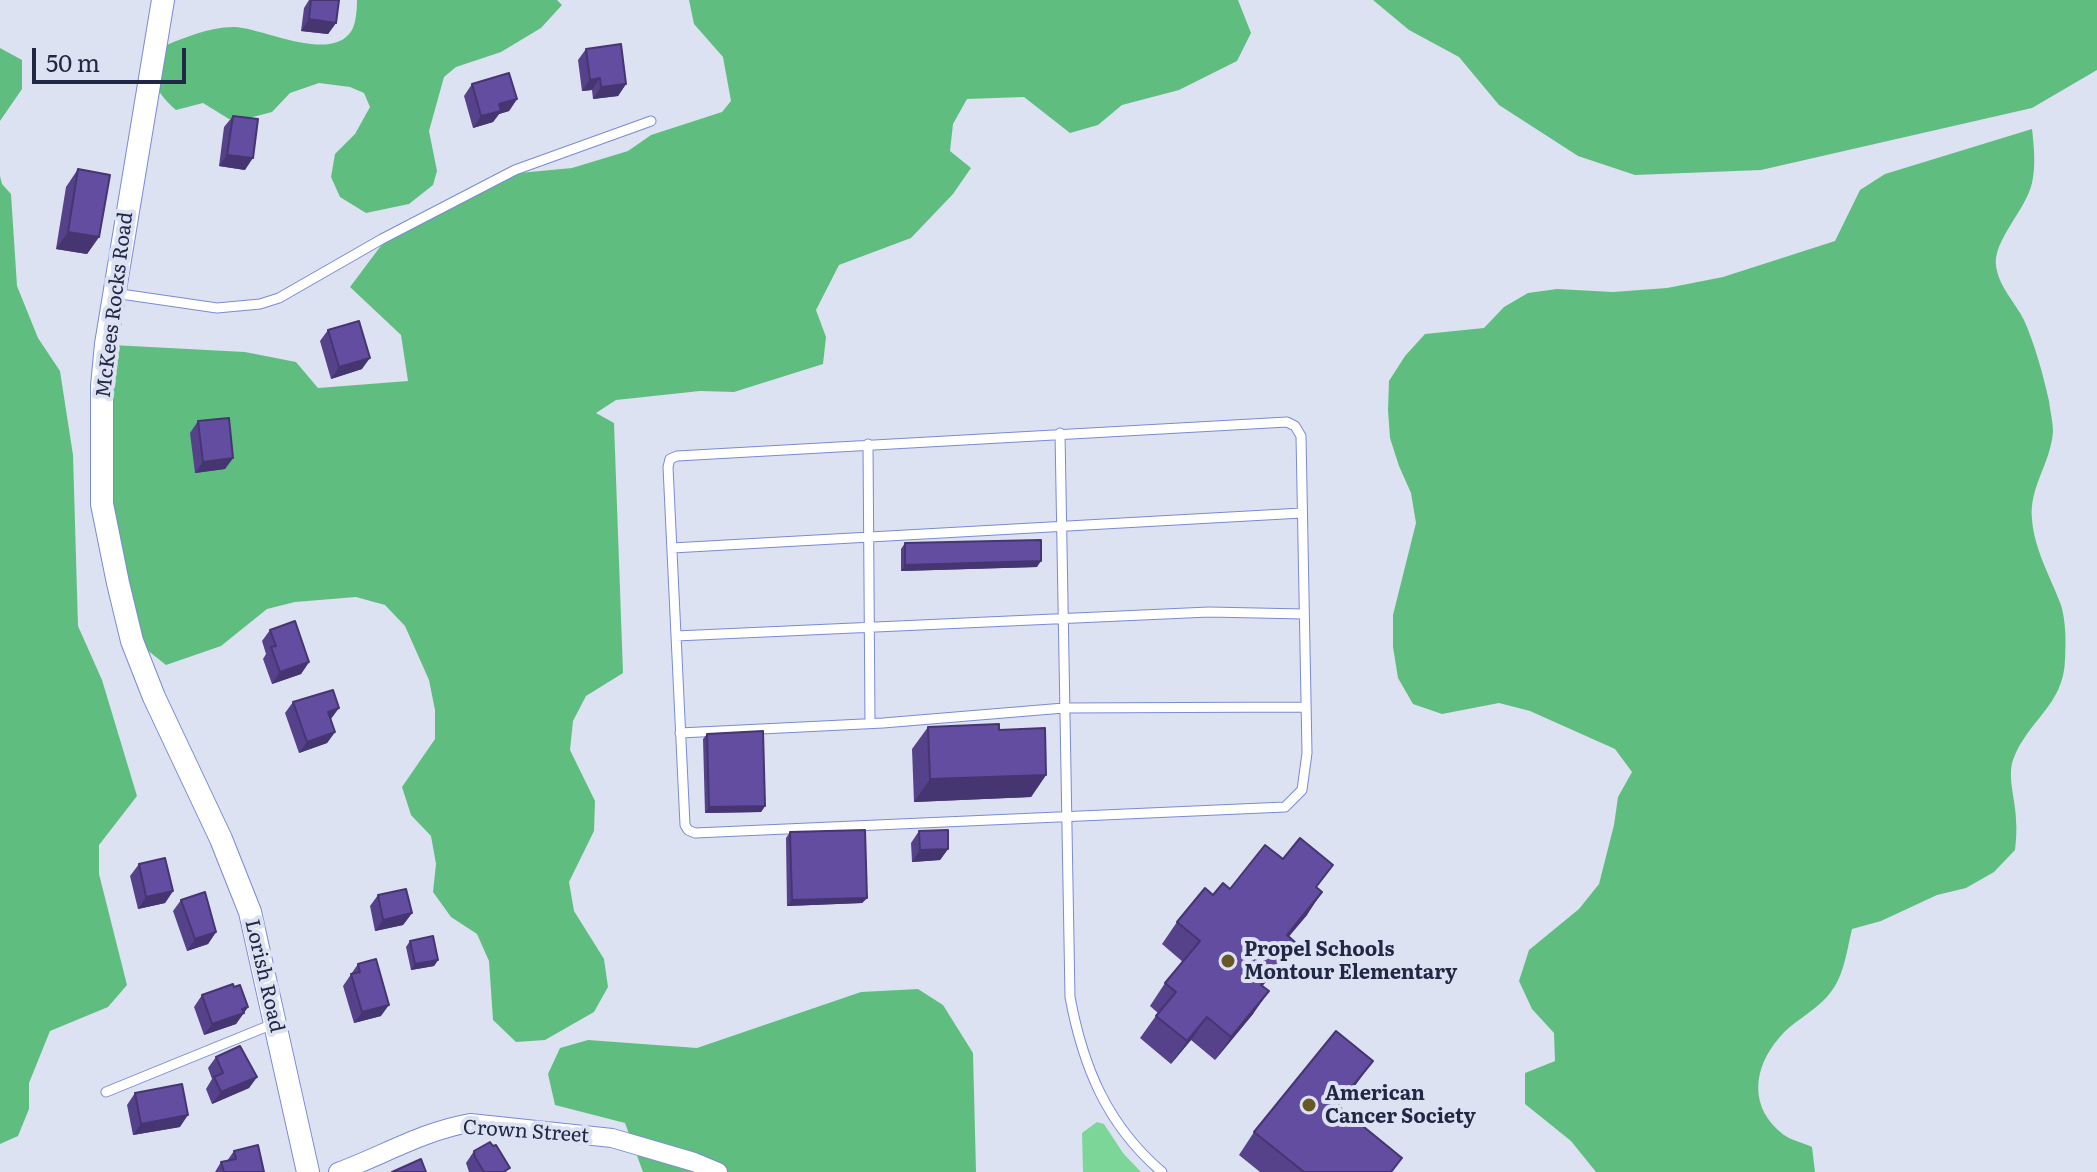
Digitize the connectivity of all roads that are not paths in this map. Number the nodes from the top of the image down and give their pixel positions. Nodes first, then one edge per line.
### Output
1 (163, 0) edge
2 (651, 121) dead end
3 (114, 293) junction
4 (1060, 433) junction
5 (868, 444) junction
6 (1302, 513) junction
7 (1061, 525) junction
8 (869, 536) junction
9 (672, 548) junction
10 (1304, 614) junction
11 (1063, 618) junction
12 (870, 627) junction
13 (676, 636) junction
14 (1306, 707) junction
15 (1064, 708) junction
16 (870, 723) junction
17 (680, 733) junction
18 (197, 787) joint
19 (1066, 817) junction
20 (275, 1023) junction
21 (106, 1092) dead end
22 (308, 1172) edge
23 (338, 1172) edge
24 (718, 1172) edge
25 (1162, 1172) edge

1 - 3 street, McKees Rocks Road
2 - 3 lane
3 - 18 street, McKees Rocks Road
4 - 5 lane
4 - 6 lane
4 - 7 lane
5 - 8 lane
5 - 9 lane
6 - 7 lane
6 - 10 lane
7 - 8 lane
7 - 11 lane
8 - 9 lane
8 - 12 lane
9 - 13 lane
10 - 11 lane
10 - 14 lane
11 - 12 lane
11 - 15 lane
12 - 13 lane
12 - 16 lane
13 - 17 lane
14 - 15 lane
14 - 19 lane
15 - 16 lane
15 - 19 lane
16 - 17 lane
17 - 19 lane
18 - 20 street, Lorish Road
19 - 25 lane
20 - 21 lane
20 - 22 street, Lorish Road
23 - 24 street, Crown Street

